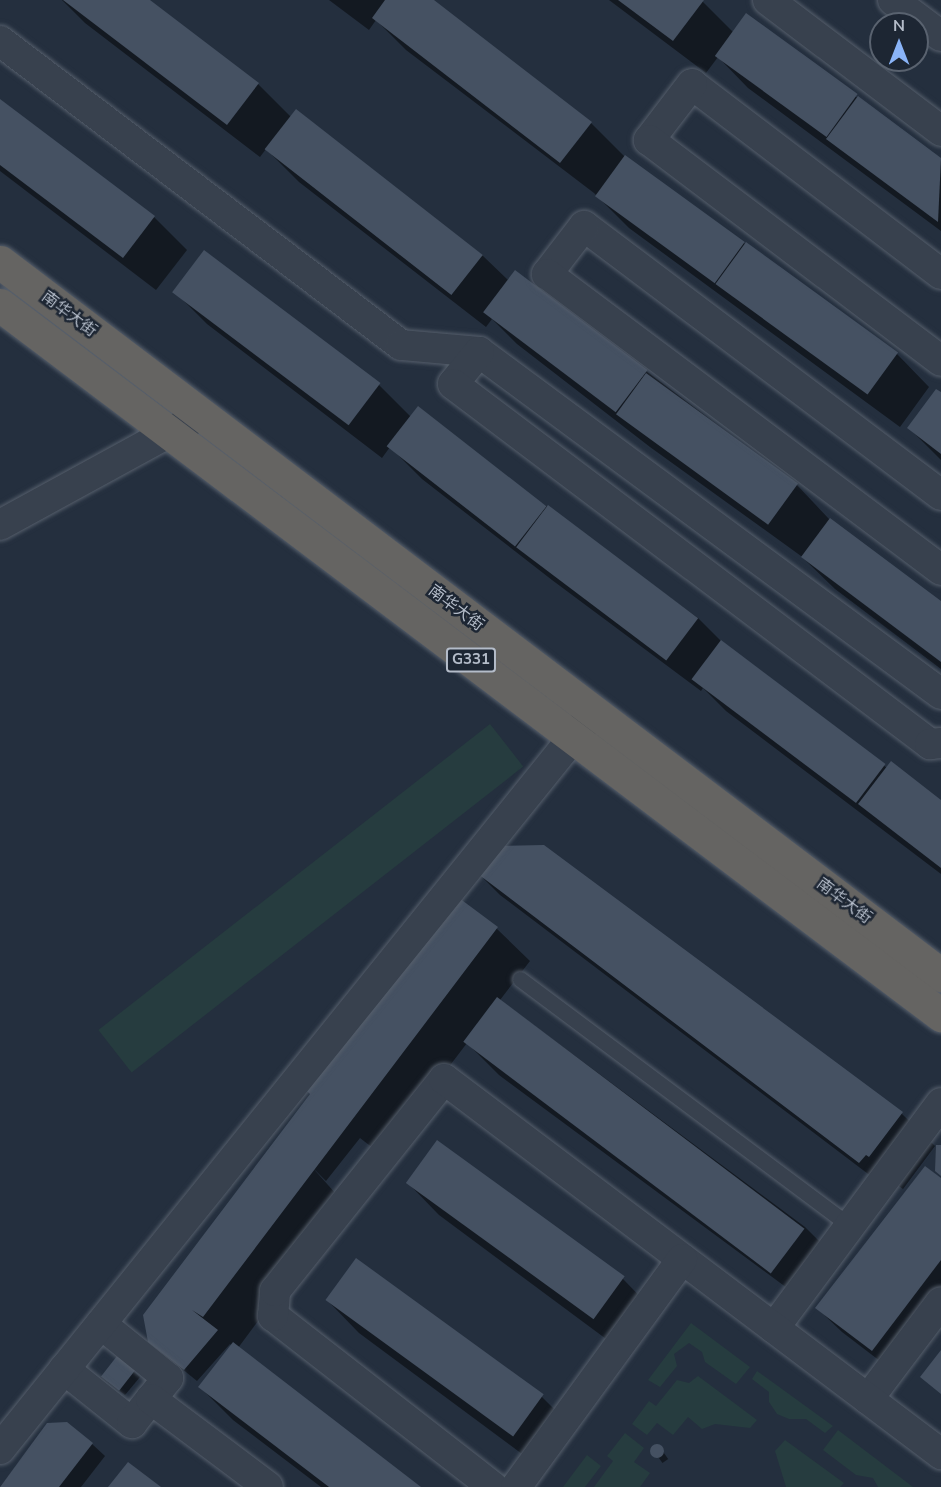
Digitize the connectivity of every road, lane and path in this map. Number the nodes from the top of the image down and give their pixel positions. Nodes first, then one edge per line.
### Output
1 (768, 0) edge
2 (893, 0) edge
3 (941, 36) edge
4 (0, 41) edge
5 (941, 131) edge
6 (0, 262) edge
7 (941, 274) edge
8 (0, 305) edge
9 (479, 352) junction
10 (941, 361) edge
11 (201, 415) junction
12 (169, 433) junction
13 (941, 495) edge
14 (0, 525) edge
15 (941, 570) edge
16 (941, 694) edge
17 (594, 712) junction
18 (573, 737) junction
19 (941, 743) edge
20 (941, 975) edge
21 (520, 979) dead end
22 (941, 1015) edge
23 (941, 1103) edge
24 (850, 1226) junction
25 (682, 1259) junction
26 (941, 1302) edge
27 (101, 1324) junction
28 (774, 1328) junction
29 (64, 1369) junction
30 (151, 1399) junction
31 (868, 1399) junction
32 (0, 1449) edge
33 (941, 1454) edge
34 (268, 1487) edge
35 (493, 1487) edge
36 (516, 1487) edge

1 - 5 street
2 - 3 street
4 - 9 street
6 - 11 highway, 南华大街 / G331
7 - 10 street
8 - 12 highway, 南华大街 / G331
9 - 16 street
9 - 19 street
11 - 12 street
11 - 17 highway, 南华大街 / G331
12 - 14 street
12 - 18 highway, 南华大街 / G331
13 - 15 street
17 - 18 street
17 - 20 highway, 南华大街 / G331
18 - 22 highway, 南华大街 / G331
18 - 27 street
21 - 24 lane
23 - 24 street
24 - 28 street
25 - 28 street
25 - 35 street
25 - 36 street
26 - 31 street
27 - 29 street
27 - 30 street
28 - 31 street
29 - 30 street
29 - 32 street
30 - 34 street
31 - 33 street

